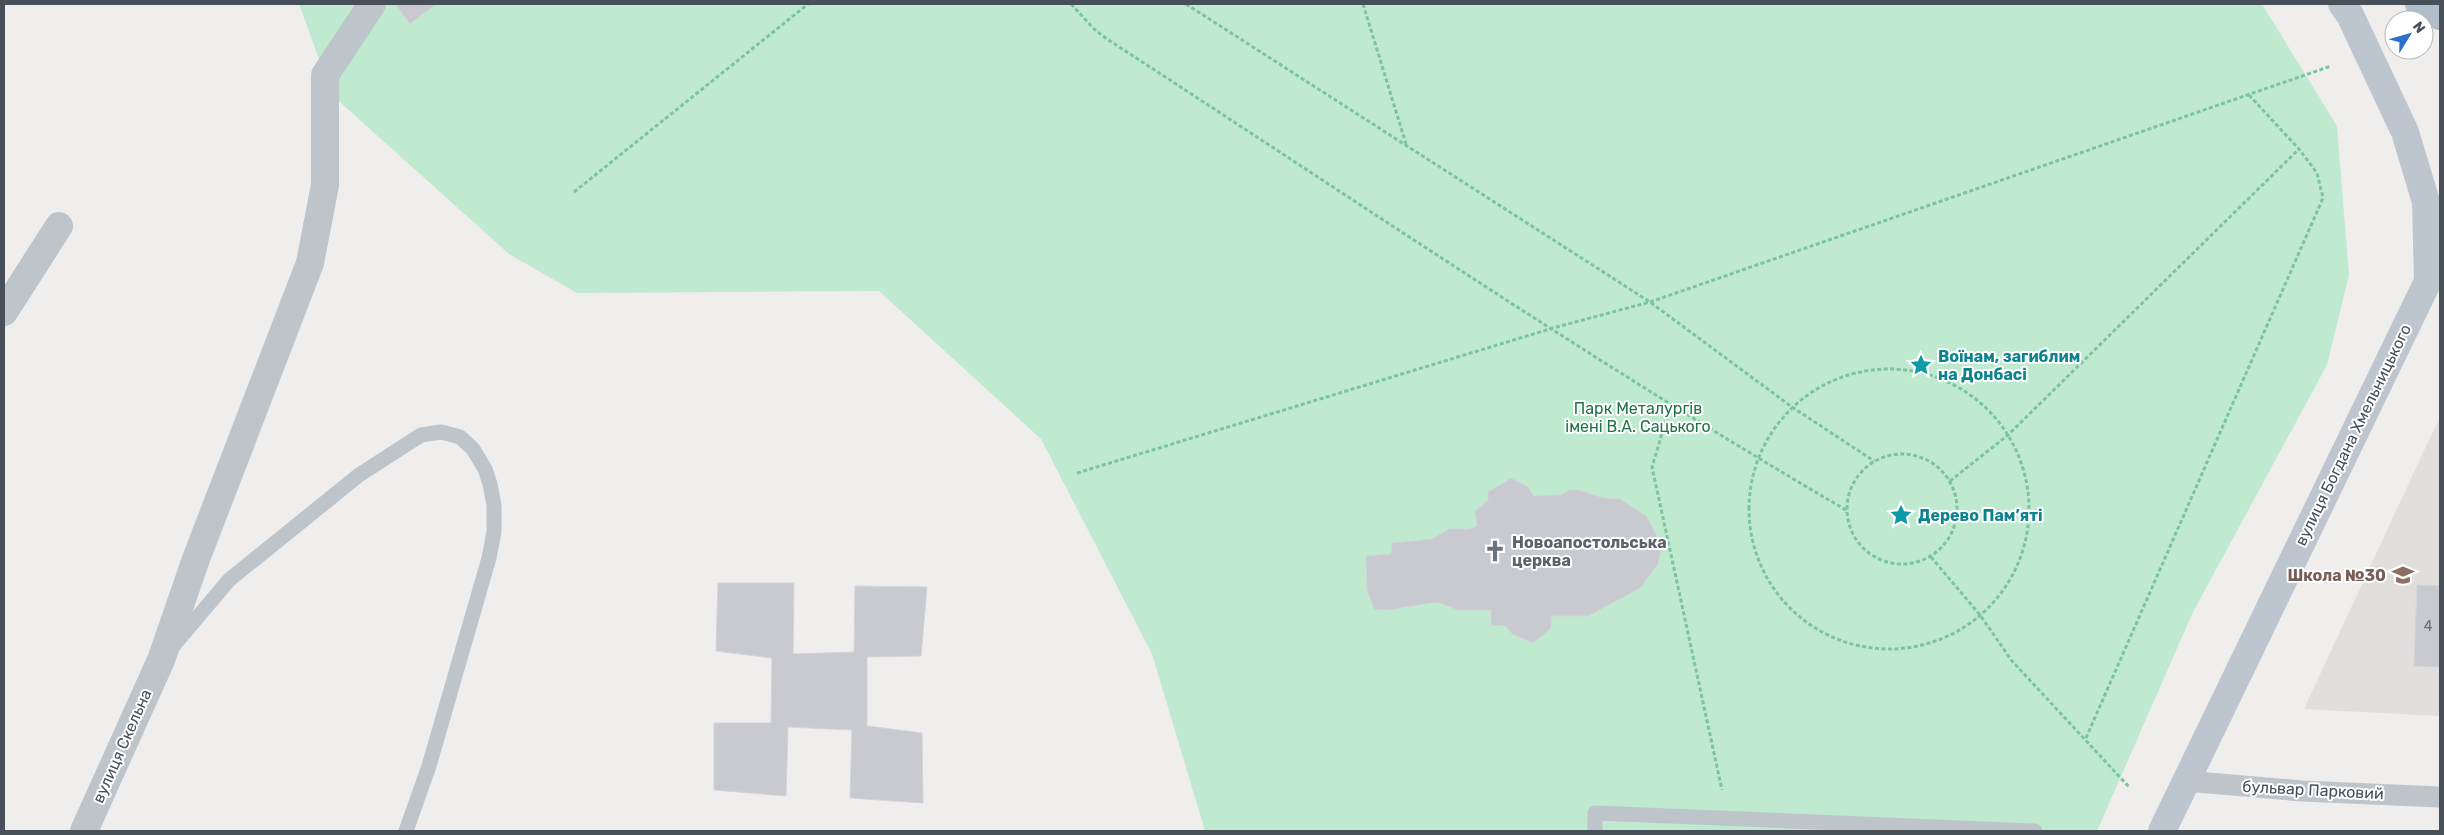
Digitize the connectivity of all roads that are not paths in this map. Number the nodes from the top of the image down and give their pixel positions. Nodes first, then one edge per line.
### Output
1 (372, 4) edge
2 (2342, 4) edge
3 (2419, 4) edge
4 (2440, 16) edge
5 (60, 226) dead end
6 (2434, 274) edge
7 (4, 312) edge
8 (161, 660) junction
9 (2185, 781) junction
10 (2440, 797) edge
11 (84, 831) edge
12 (406, 831) edge
13 (1595, 831) edge
14 (2035, 831) edge
15 (2162, 831) edge

1 - 8 street, вулиця Скельна
2 - 6 main road, вулиця Богдана Хмельницького
3 - 4 main road
5 - 7 street
6 - 9 main road, вулиця Богдана Хмельницького
8 - 11 street, вулиця Скельна
8 - 12 lane
9 - 10 street, бульвар Парковий
9 - 15 main road, вулиця Богдана Хмельницького
13 - 14 lane

